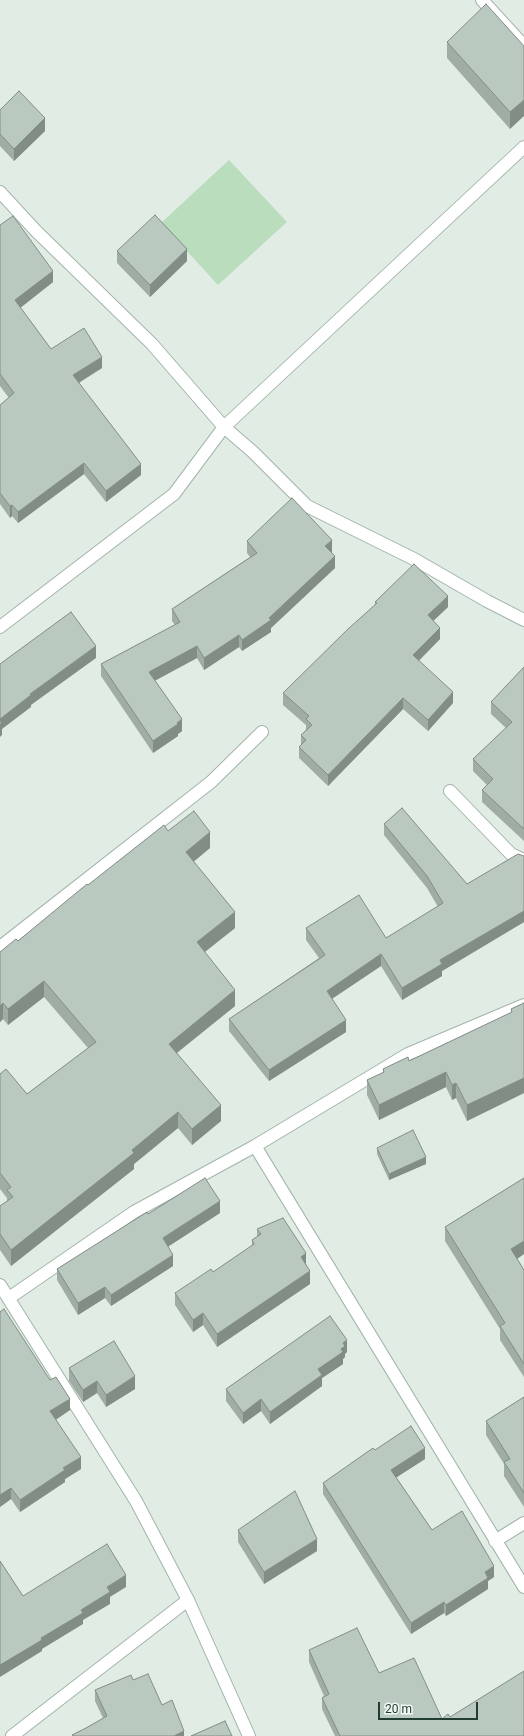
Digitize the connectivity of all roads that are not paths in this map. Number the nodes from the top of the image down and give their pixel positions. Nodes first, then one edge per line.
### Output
1 (482, 0) edge
2 (524, 46) edge
3 (524, 147) edge
4 (0, 192) edge
5 (224, 427) junction
6 (524, 620) edge
7 (0, 627) edge
8 (262, 732) dead end
9 (450, 791) dead end
10 (524, 860) edge
11 (0, 947) edge
12 (524, 1005) edge
13 (255, 1146) junction
14 (0, 1285) edge
15 (9, 1298) junction
16 (524, 1523) edge
17 (495, 1541) junction
18 (524, 1587) edge
19 (188, 1600) junction
20 (12, 1736) edge
21 (249, 1736) edge

1 - 2 street
3 - 5 street
4 - 5 street
5 - 6 street
5 - 7 street
8 - 11 street
9 - 10 street
12 - 13 street
13 - 15 street
13 - 17 street
14 - 15 street
15 - 19 street
16 - 17 street
17 - 18 street
19 - 20 street
19 - 21 street

